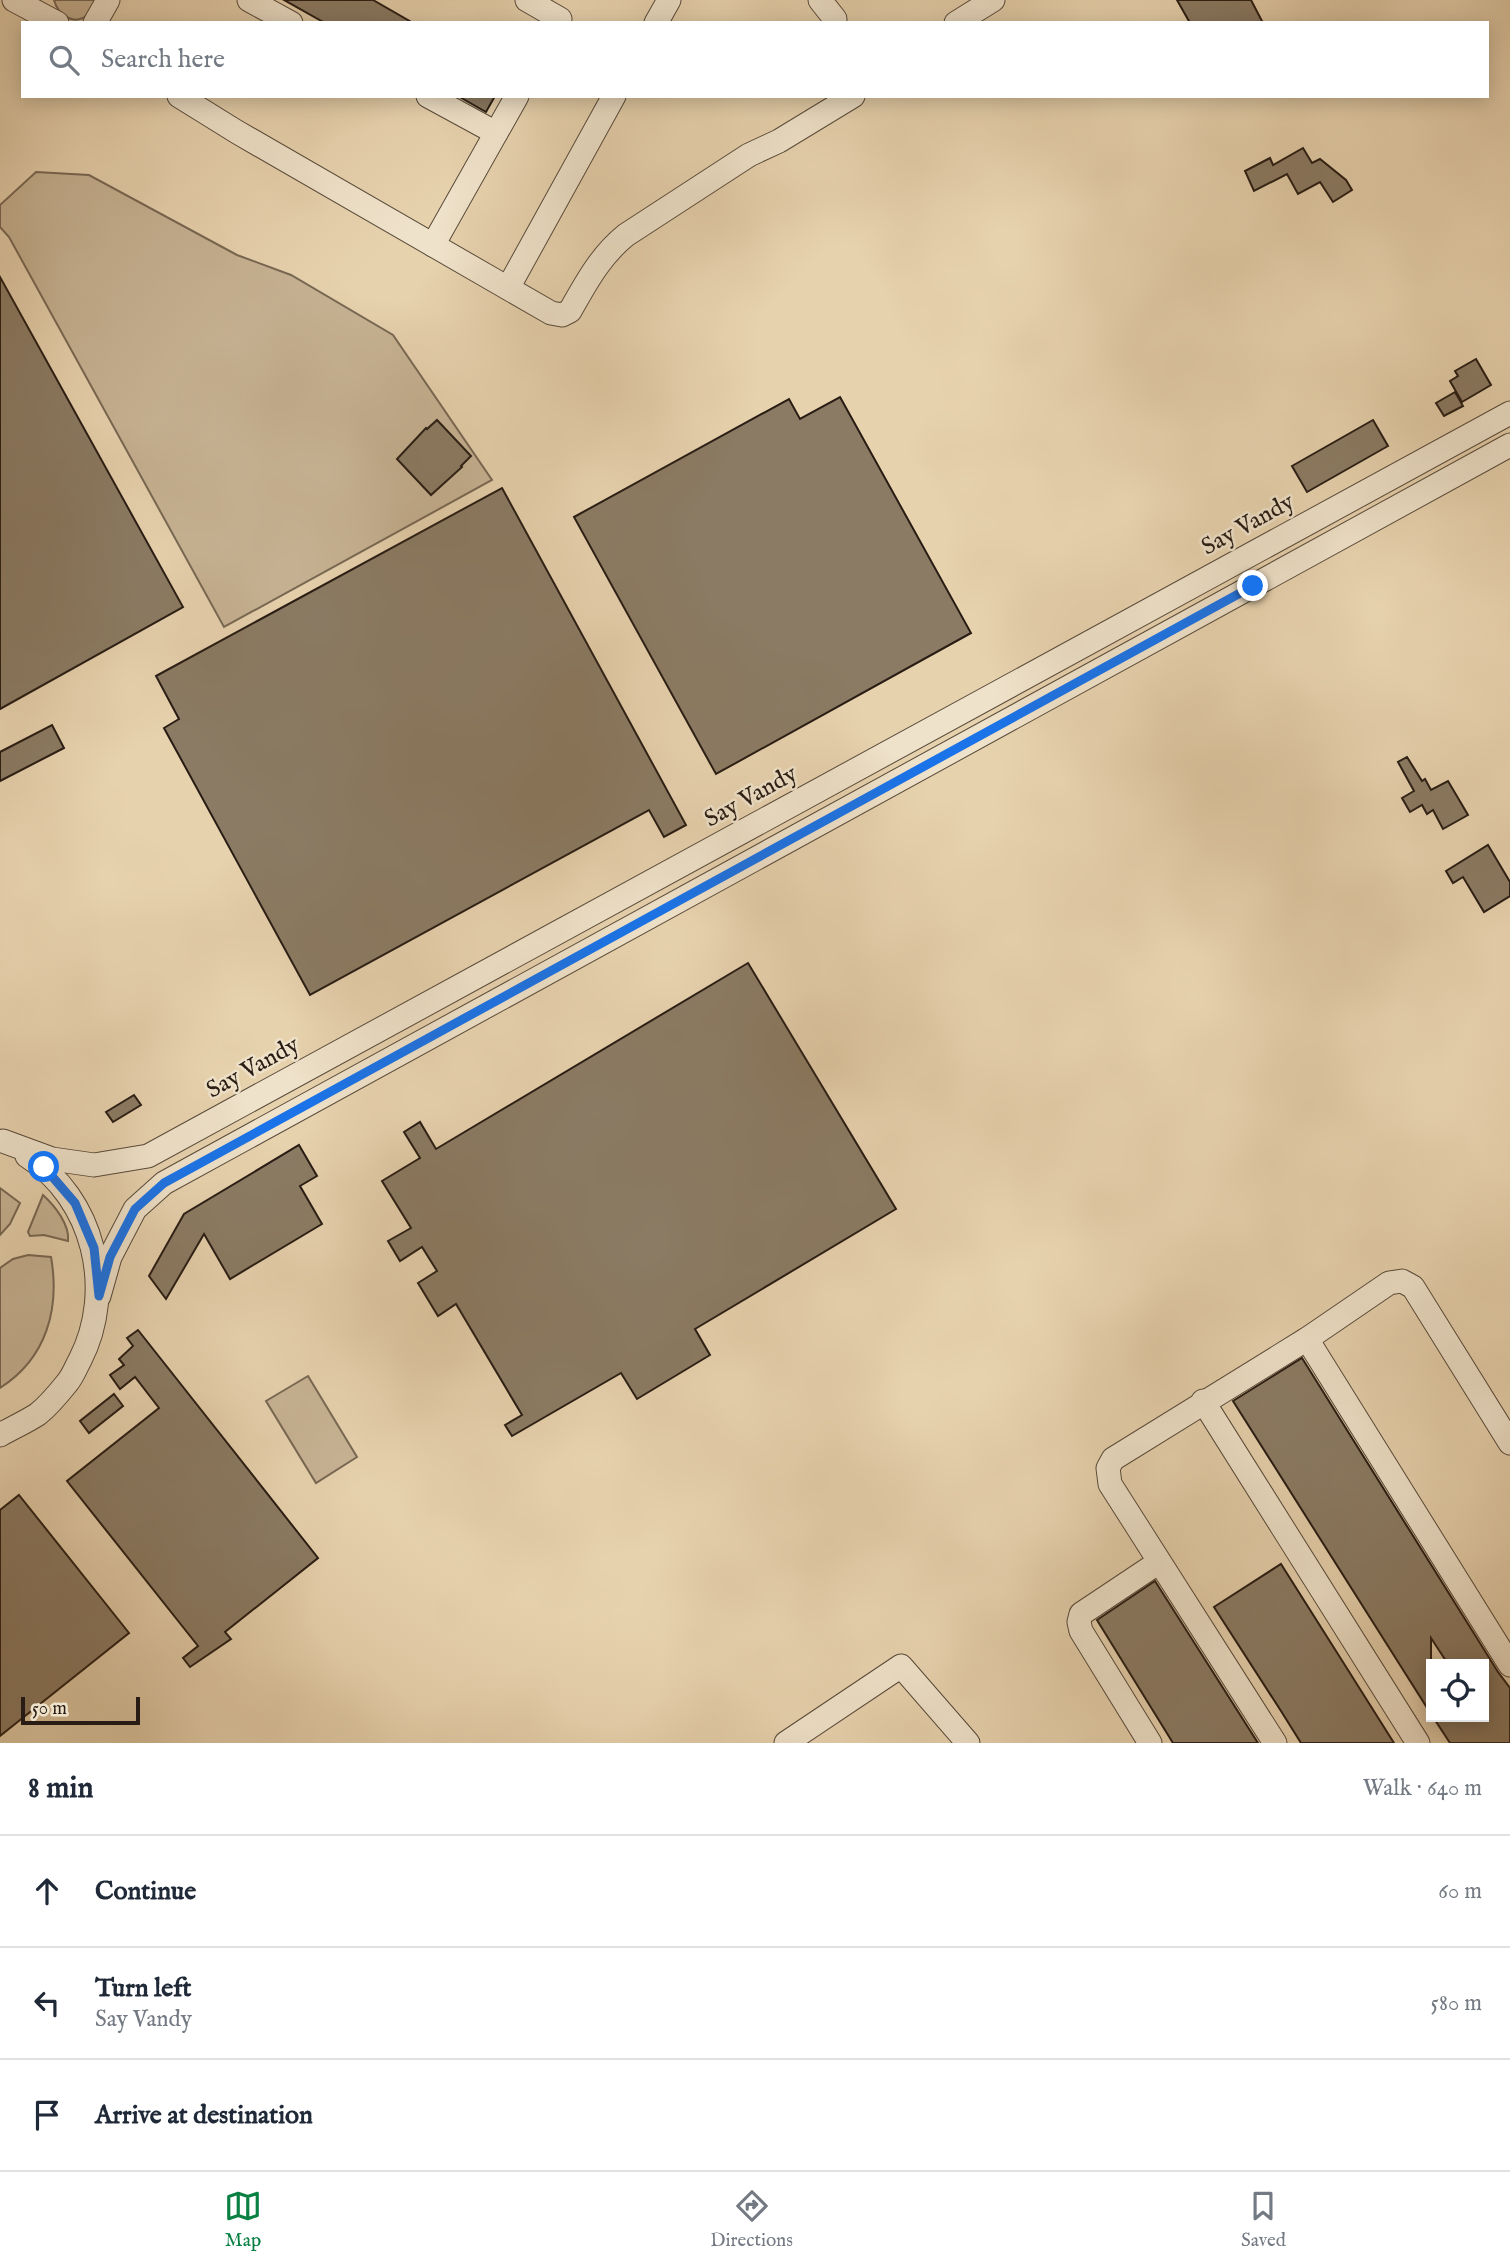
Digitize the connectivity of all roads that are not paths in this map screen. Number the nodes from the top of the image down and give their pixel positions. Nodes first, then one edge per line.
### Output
1 (14, 0) edge
2 (108, 0) edge
3 (249, 0) edge
4 (527, 0) edge
5 (669, 0) edge
6 (820, 0) edge
7 (993, 0) edge
8 (38, 5) edge
9 (563, 14) edge
10 (835, 19) dead end
11 (55, 21) edge
12 (96, 21) edge
13 (287, 21) edge
14 (657, 21) edge
15 (959, 21) edge
16 (182, 98) edge
17 (432, 98) edge
18 (516, 98) edge
19 (613, 98) edge
20 (850, 98) edge
21 (496, 133) junction
22 (433, 245) junction
23 (508, 288) junction
24 (1510, 412) edge
25 (1510, 445) edge
26 (1, 1141) edge
27 (99, 1296) junction
28 (1307, 1339) junction
29 (1203, 1401) junction
30 (0, 1435) edge
31 (1510, 1443) edge
32 (1159, 1562) junction
33 (1510, 1665) edge
34 (786, 1743) edge
35 (968, 1743) edge
36 (1150, 1743) edge
37 (1275, 1743) edge
38 (1418, 1743) edge

1 - 8 street
2 - 12 street
3 - 13 street
4 - 9 street
5 - 14 street
6 - 10 street
7 - 15 street
8 - 11 street
16 - 22 street
17 - 21 street
18 - 21 street
19 - 23 street
20 - 23 street
21 - 22 street
22 - 23 street
24 - 26 street, Say Vandy
25 - 27 street
26 - 27 street
27 - 30 street
28 - 29 street
28 - 31 street
28 - 33 street
29 - 32 street
29 - 38 street
32 - 36 street
32 - 37 street
34 - 35 street

